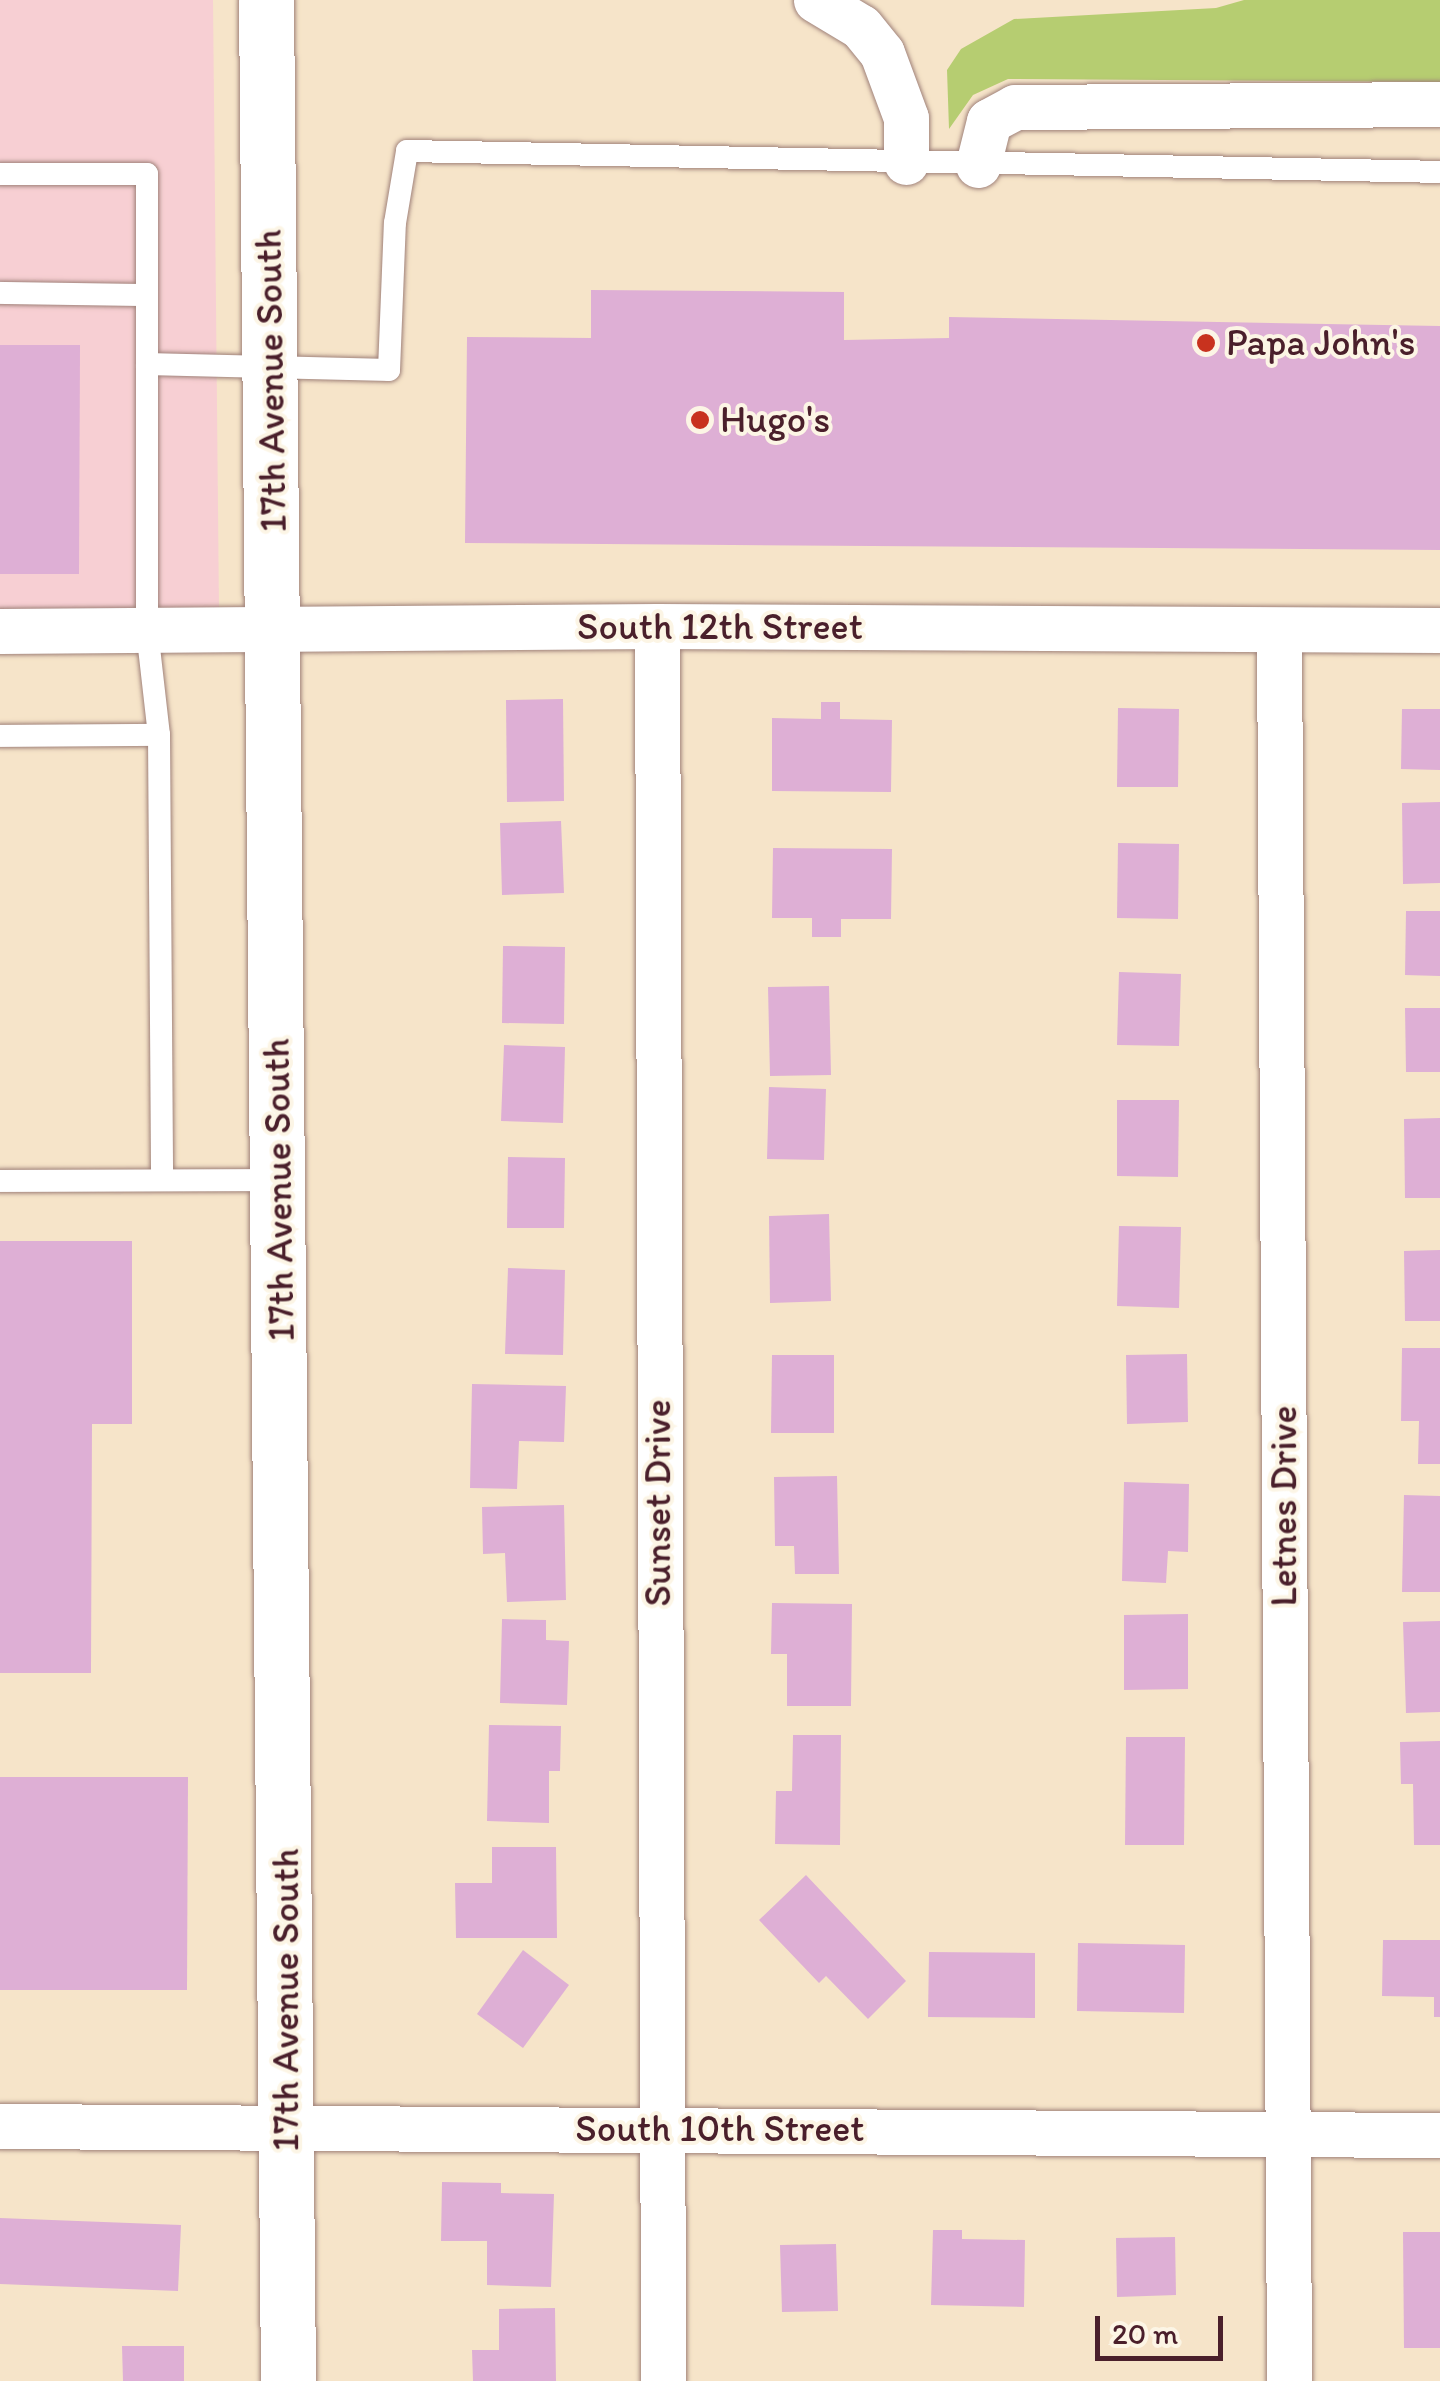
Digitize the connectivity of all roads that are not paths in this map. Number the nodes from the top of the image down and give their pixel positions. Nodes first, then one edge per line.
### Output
1 (266, 0) edge
2 (816, 0) edge
3 (1440, 104) edge
4 (906, 162) junction
5 (978, 165) junction
6 (1440, 172) edge
7 (0, 174) edge
8 (0, 293) edge
9 (147, 295) junction
10 (147, 364) junction
11 (270, 366) junction
12 (657, 626) junction
13 (274, 628) junction
14 (147, 630) junction
15 (1440, 630) edge
16 (0, 631) edge
17 (1279, 632) junction
18 (160, 735) junction
19 (0, 736) edge
20 (162, 1180) junction
21 (278, 1180) junction
22 (0, 1181) edge
23 (0, 2126) edge
24 (288, 2127) junction
25 (659, 2128) junction
26 (1288, 2135) junction
27 (1440, 2135) edge
28 (288, 2381) edge
29 (662, 2381) edge
30 (1290, 2381) edge

1 - 11 street, 17th Avenue South
2 - 4 street
3 - 5 street
4 - 5 lane
4 - 11 lane
5 - 6 lane
7 - 9 lane
8 - 9 lane
9 - 10 lane
10 - 11 lane
10 - 14 lane
11 - 13 street, 17th Avenue South
12 - 13 street, South 12th Street
12 - 17 street, South 12th Street
12 - 25 street, Sunset Drive
13 - 14 street, South 12th Street
13 - 21 street, 17th Avenue South
14 - 16 street, South 12th Street
14 - 18 lane
15 - 17 street, South 12th Street
17 - 26 street, Letnes Drive
18 - 19 lane
18 - 20 lane
20 - 21 lane
20 - 22 lane
21 - 24 street, 17th Avenue South
23 - 24 street, South 10th Street
24 - 25 street, South 10th Street
24 - 28 street, 17th Avenue South
25 - 26 street, South 10th Street
25 - 29 street, Sunset Drive
26 - 27 street, South 10th Street
26 - 30 street, Letnes Drive

